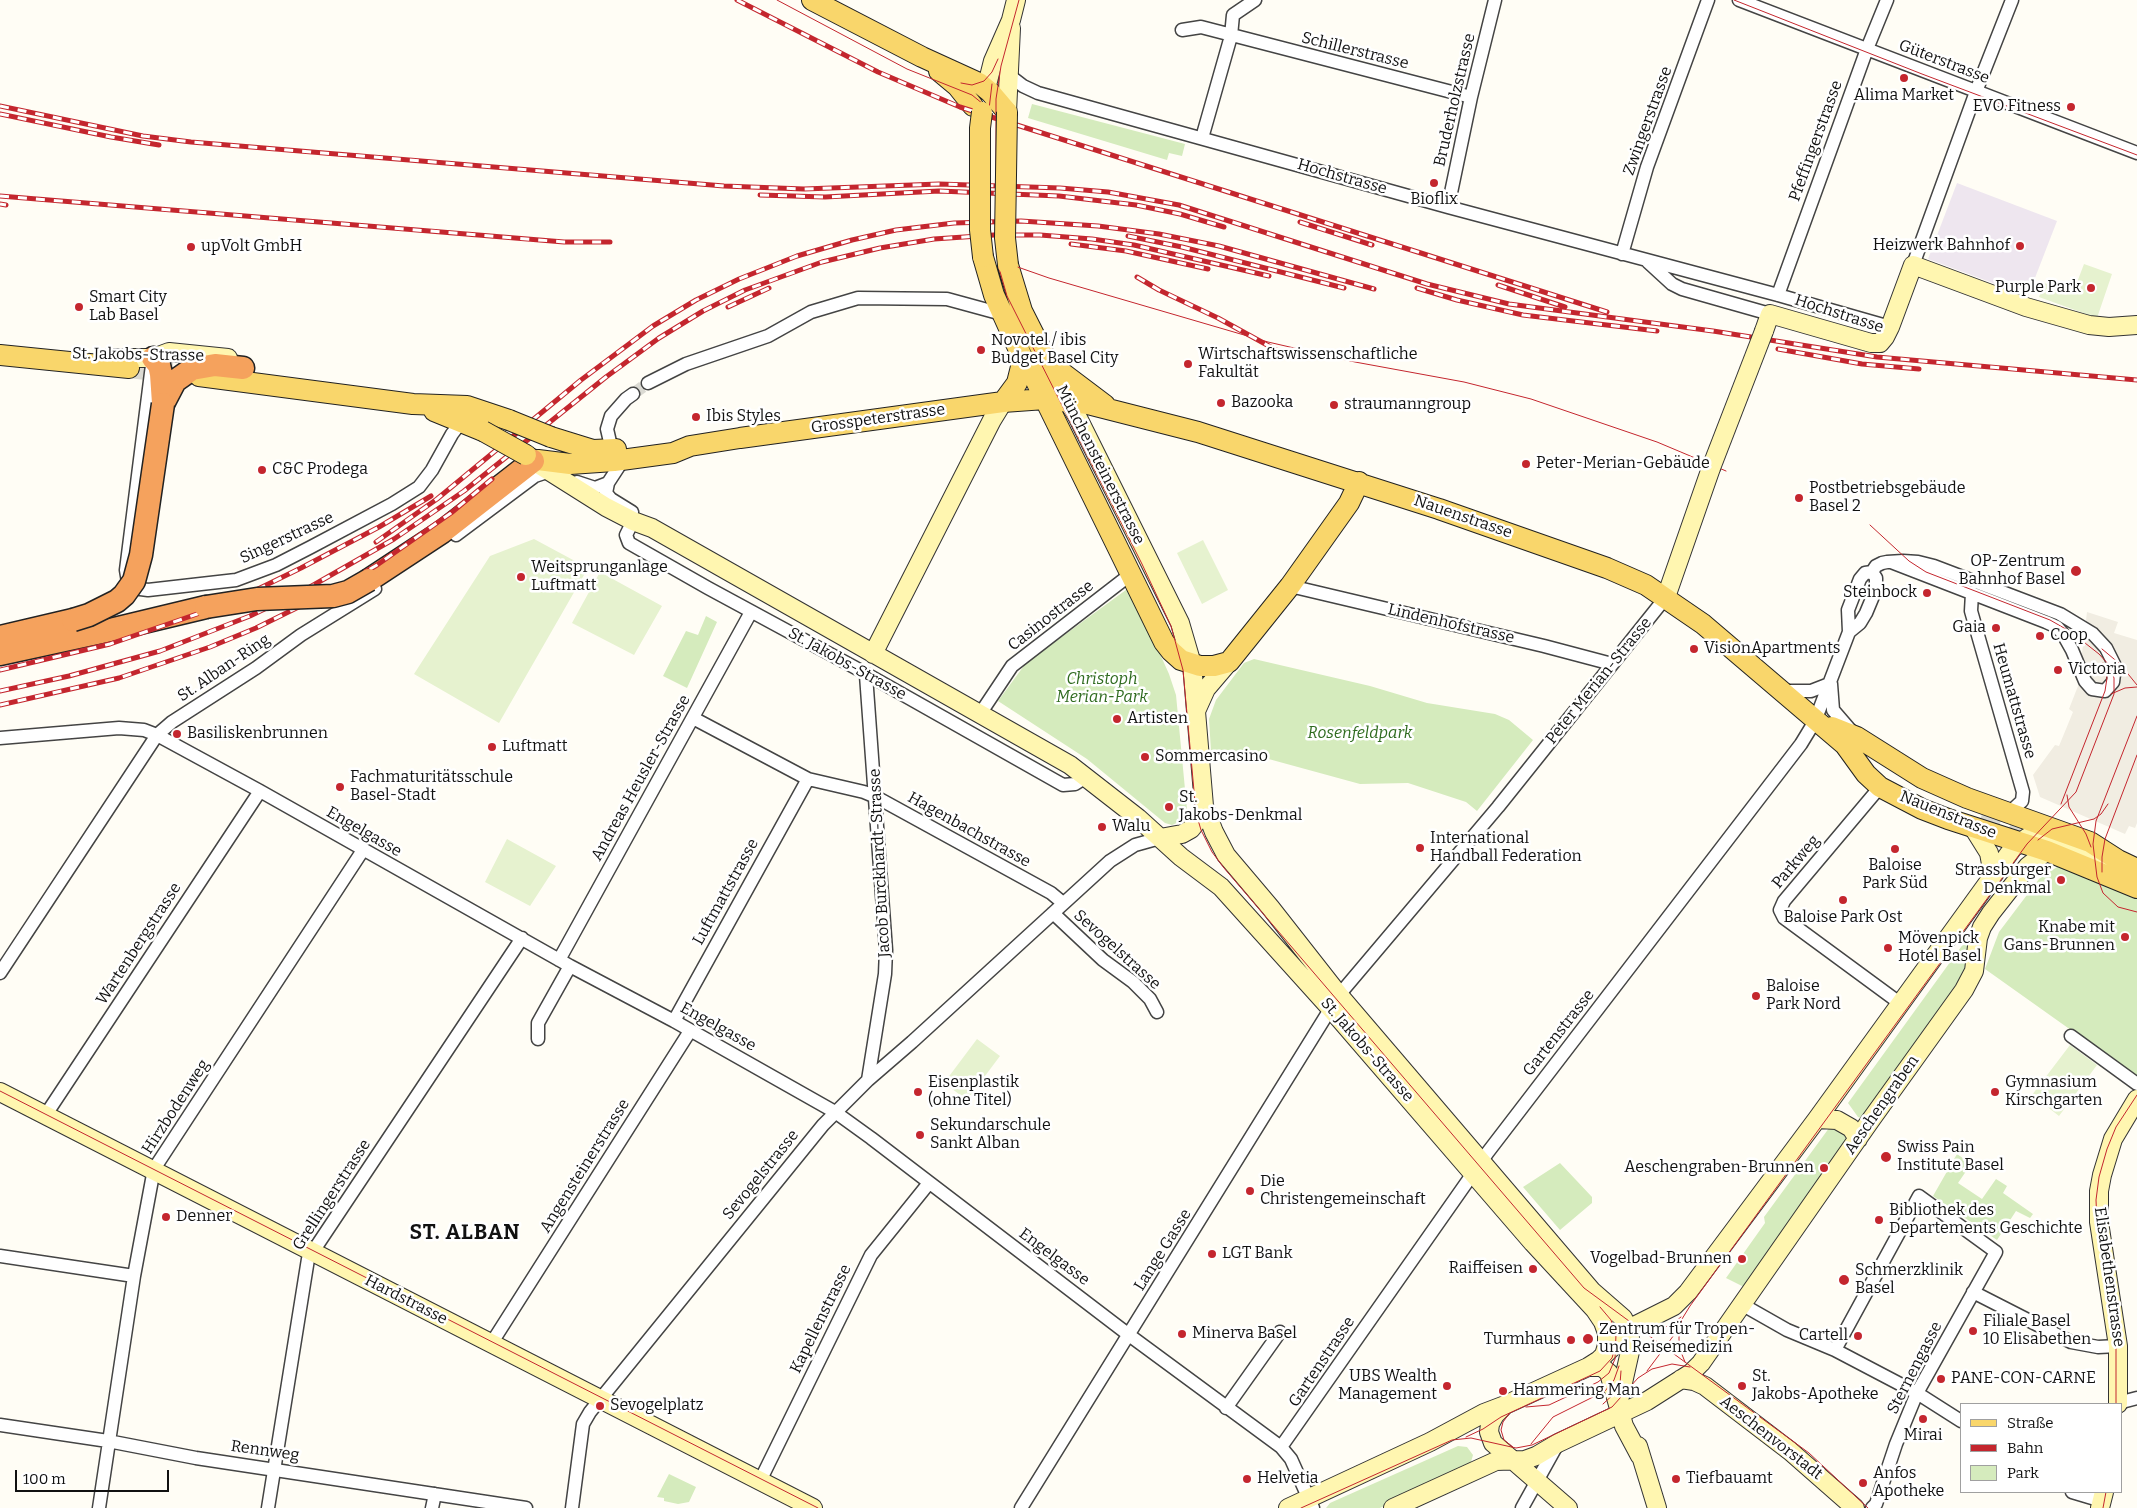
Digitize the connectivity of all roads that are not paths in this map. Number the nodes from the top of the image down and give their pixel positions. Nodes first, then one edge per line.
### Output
1 (1016, 0) edge
2 (1254, 0) edge
3 (1495, 0) edge
4 (1708, 0) edge
5 (1739, 0) edge
6 (1887, 0) edge
7 (2012, 0) edge
8 (816, 1) edge
9 (1011, 20) junction
10 (1182, 30) dead end
11 (1230, 36) junction
12 (1867, 49) junction
13 (922, 57) junction
14 (1010, 76) junction
15 (988, 80) junction
16 (1976, 92) junction
17 (1038, 93) junction
18 (1471, 97) junction
19 (1007, 112) junction
20 (978, 115) junction
21 (1202, 138) junction
22 (2137, 153) edge
23 (1448, 207) junction
24 (1622, 254) junction
25 (1647, 260) junction
26 (1913, 265) junction
27 (1778, 295) junction
28 (1002, 314) junction
29 (1767, 323) junction
30 (2137, 325) edge
31 (1890, 327) junction
32 (0, 348) edge
33 (1041, 349) junction
34 (0, 355) edge
35 (153, 358) junction
36 (1023, 359) junction
37 (234, 367) junction
38 (129, 368) tunnel mouth
39 (199, 376) dead end
40 (648, 383) tunnel mouth
41 (633, 394) tunnel mouth
42 (1045, 399) junction
43 (1067, 400) junction
44 (1003, 402) junction
45 (163, 404) junction
46 (1110, 409) junction
47 (465, 414) junction
48 (510, 420) junction
49 (552, 437) joint
50 (611, 458) junction
51 (536, 463) junction
52 (1359, 482) junction
53 (608, 483) junction
54 (633, 521) junction
55 (652, 528) junction
56 (1891, 562) junction
57 (1872, 572) junction
58 (1131, 574) junction
59 (1290, 586) junction
60 (1972, 593) junction
61 (1666, 597) junction
62 (751, 612) junction
63 (1849, 632) junction
64 (0, 637) edge
65 (0, 654) edge
66 (873, 654) junction
67 (1229, 662) junction
68 (1192, 664) junction
69 (1612, 664) junction
70 (866, 675) junction
71 (1830, 680) junction
72 (1780, 691) junction
73 (1197, 710) junction
74 (980, 714) junction
75 (693, 718) junction
76 (1816, 721) junction
77 (156, 735) junction
78 (0, 738) edge
79 (1851, 741) junction
80 (1086, 777) junction
81 (808, 779) junction
82 (1880, 787) junction
83 (260, 791) junction
84 (876, 797) junction
85 (1204, 806) junction
86 (2009, 813) junction
87 (1978, 823) junction
88 (1160, 838) junction
89 (2020, 842) junction
90 (363, 850) junction
91 (2047, 851) junction
92 (2118, 860) junction
93 (2137, 869) edge
94 (1993, 875) junction
95 (2137, 888) edge
96 (1063, 903) junction
97 (1053, 913) junction
98 (522, 938) junction
99 (564, 963) junction
100 (0, 973) edge
101 (1335, 1002) junction
102 (1901, 1004) junction
103 (1157, 1012) dead end
104 (674, 1021) junction
105 (690, 1031) junction
106 (2071, 1036) dead end
107 (538, 1039) dead end
108 (868, 1080) junction
109 (2137, 1084) edge
110 (0, 1092) edge
111 (2137, 1099) edge
112 (835, 1112) junction
113 (45, 1116) junction
114 (1817, 1119) junction
115 (1858, 1139) junction
116 (1477, 1167) junction
117 (154, 1171) junction
118 (929, 1183) junction
119 (312, 1252) junction
120 (0, 1256) edge
121 (134, 1276) junction
122 (1973, 1292) junction
123 (1743, 1305) junction
124 (1629, 1330) junction
125 (1280, 1332) dead end
126 (1128, 1335) junction
127 (491, 1344) junction
128 (2118, 1346) junction
129 (1835, 1350) junction
130 (1604, 1355) junction
131 (1588, 1367) junction
132 (1681, 1379) junction
133 (1917, 1392) junction
134 (2137, 1398) edge
135 (598, 1399) junction
136 (2118, 1403) edge
137 (2121, 1403) edge
138 (1505, 1405) junction
139 (1226, 1408) junction
140 (1624, 1409) junction
141 (1960, 1420) edge
142 (0, 1425) edge
143 (108, 1442) junction
144 (1558, 1443) junction
145 (1281, 1447) junction
146 (1510, 1460) junction
147 (274, 1469) junction
148 (760, 1481) junction
149 (1536, 1482) junction
150 (2075, 1493) edge
151 (434, 1494) junction
152 (2101, 1502) edge
153 (1311, 1503) edge
154 (1876, 1507) edge
155 (99, 1508) edge
156 (268, 1508) edge
157 (432, 1508) edge
158 (526, 1508) edge
159 (572, 1508) edge
160 (813, 1508) edge
161 (1021, 1508) edge
162 (1288, 1508) edge
163 (1392, 1508) edge
164 (1522, 1508) edge
165 (1568, 1508) edge
166 (1657, 1508) edge
167 (1855, 1508) edge

1 - 9 main road
2 - 11 street
3 - 18 street, Bruderholzstrasse
4 - 24 street, Zwingerstrasse
5 - 12 street, Güterstrasse
6 - 12 street, Pfeffingerstrasse
7 - 16 street
8 - 13 main road
9 - 14 main road
9 - 15 main road
10 - 11 street
11 - 18 street, Schillerstrasse
11 - 21 street
12 - 16 street, Güterstrasse
12 - 27 street, Pfeffingerstrasse
13 - 15 main road
13 - 20 main road
14 - 15 main road
14 - 17 street, Hochstrasse
14 - 19 main road
15 - 19 main road
15 - 20 main road
16 - 22 street, Güterstrasse
16 - 26 street
17 - 19 street
17 - 21 street, Hochstrasse
18 - 23 street, Bruderholzstrasse
19 - 33 main road, Münchensteinerstrasse, bridge
20 - 28 main road, Münchensteinerstrasse, bridge
21 - 23 street, Hochstrasse
23 - 24 street, Hochstrasse
24 - 25 street, Hochstrasse
25 - 27 street, Hochstrasse
25 - 29 street, Hochstrasse
26 - 30 main road
26 - 31 main road
27 - 31 street, Hochstrasse
28 - 36 main road, Münchensteinerstrasse
28 - 40 street
29 - 31 main road, Hochstrasse
29 - 61 main road, Peter Merian-Strasse, bridge
32 - 35 main road, St. Jakobs-Strasse
33 - 43 main road, Münchensteinerstrasse
33 - 46 main road
34 - 38 main road, St. Jakobs-Strasse
35 - 37 main road, St. Jakobs-Strasse
35 - 45 highway
35 - 47 street, Singerstrasse
36 - 42 main road, Münchensteinerstrasse
36 - 44 main road
37 - 45 highway
37 - 47 main road
39 - 47 main road, St. Jakobs-Strasse
41 - 50 street
42 - 43 main road, Grosspeterstrasse
42 - 44 main road, Grosspeterstrasse
42 - 58 main road, Münchensteinerstrasse
43 - 46 main road, Nauenstrasse
43 - 68 main road, Münchensteinerstrasse
44 - 50 main road, Grosspeterstrasse
44 - 66 main road
45 - 64 highway, bridge
46 - 52 main road, Nauenstrasse
47 - 48 main road, St. Jakobs-Strasse
47 - 51 main road, St. Jakobs-Strasse, bridge
48 - 49 main road, St. Jakobs-Strasse, bridge
48 - 51 main road
49 - 50 main road, Grosspeterstrasse
50 - 51 main road, Grosspeterstrasse
50 - 53 street
51 - 53 street, St. Jakobs-Strasse
51 - 54 main road, St. Jakobs-Strasse
51 - 65 highway, bridge
51 - 77 street, St. Alban-Ring
52 - 59 main road
52 - 61 main road, Nauenstrasse
53 - 55 street, St. Jakobs-Strasse
54 - 55 main road, St. Jakobs-Strasse
54 - 62 street, St. Jakobs-Strasse
55 - 66 main road, St. Jakobs-Strasse
56 - 57 street
56 - 60 street
56 - 60 street
57 - 63 street, Gartenstrasse
57 - 63 street, Gartenstrasse
58 - 68 main road, Münchensteinerstrasse
58 - 74 street, Casinostrasse
59 - 67 main road
59 - 69 street, Lindenhofstrasse
60 - 86 street, Heumattstrasse
61 - 69 street, Peter Merian-Strasse
61 - 72 main road, Nauenstrasse
62 - 70 street, St. Jakobs-Strasse
62 - 75 street, Andreas Heusler-Strasse
63 - 71 street, Gartenstrasse
66 - 74 main road, St. Jakobs-Strasse
67 - 68 main road
67 - 73 main road
68 - 73 main road, Münchensteinerstrasse
69 - 101 street, Peter Merian-Strasse
70 - 80 street, St. Jakobs-Strasse
70 - 84 street, Jacob Burckhardt-Strasse
71 - 72 street
71 - 76 street, Gartenstrasse
71 - 79 street
72 - 76 main road, Nauenstrasse
73 - 85 main road, Münchensteinerstrasse
74 - 80 main road, St. Jakobs-Strasse
75 - 81 street, Hagenbachstrasse
75 - 99 street, Andreas Heusler-Strasse
76 - 79 main road, Nauenstrasse
76 - 116 street, Gartenstrasse
77 - 78 street, Engelgasse
77 - 83 street, Engelgasse
77 - 100 street, St. Alban-Ring
79 - 82 main road, Nauenstrasse
79 - 86 main road, Nauenstrasse
79 - 87 main road
80 - 88 main road, St. Jakobs-Strasse
81 - 84 street, Hagenbachstrasse
81 - 104 street, Luftmattstrasse
82 - 87 main road, Nauenstrasse
82 - 102 street, Parkweg
83 - 90 street, Engelgasse
83 - 113 street, Wartenbergstrasse
84 - 96 street, Hagenbachstrasse
84 - 108 street, Jacob Burckhardt-Strasse
85 - 88 main road
85 - 101 main road, St. Jakobs-Strasse
86 - 92 main road, Nauenstrasse
87 - 89 main road, Nauenstrasse
87 - 94 main road
88 - 96 street, Sevogelstrasse
88 - 101 main road, St. Jakobs-Strasse
89 - 91 main road, Nauenstrasse
89 - 92 main road
89 - 94 main road
90 - 98 street, Engelgasse
90 - 117 street, Hirzbodenweg
91 - 95 main road, Nauenstrasse
91 - 115 main road, Aeschengraben
92 - 93 main road, Nauenstrasse
94 - 102 main road
96 - 97 street, Sevogelstrasse
97 - 103 street, Sevogelstrasse
97 - 108 street, Sevogelstrasse
98 - 99 street, Engelgasse
98 - 119 street, Grellingerstrasse
99 - 104 street, Engelgasse
99 - 107 street, Andreas Heusler-Strasse
101 - 116 main road, St. Jakobs-Strasse
101 - 126 street, Lange Gasse
102 - 114 main road
104 - 105 street, Engelgasse
105 - 112 street, Engelgasse
105 - 127 street, Angensteinerstrasse
106 - 109 street
108 - 112 street, Sevogelstrasse
110 - 113 main road, Hardstrasse
111 - 128 main road, Elisabethenstrasse
112 - 118 street, Engelgasse
112 - 135 street, Sevogelstrasse
113 - 117 main road, Hardstrasse
114 - 115 main road
114 - 124 main road
115 - 123 main road, Aeschengraben
116 - 124 main road, St. Jakobs-Strasse
116 - 130 main road, St. Jakobs-Strasse
116 - 145 street, Gartenstrasse
117 - 119 main road, Hardstrasse
117 - 121 street, Hirzbodenweg
118 - 126 street, Engelgasse
118 - 148 street, Kapellenstrasse
119 - 127 main road, Hardstrasse
119 - 147 street, Grellingerstrasse
120 - 121 street
121 - 143 street, Hirzbodenweg
122 - 128 street
122 - 129 street, Sternengasse
122 - 133 street, Sternengasse
123 - 129 street
123 - 132 main road, Aeschengraben
124 - 130 main road
124 - 140 main road
125 - 139 street
126 - 139 street, Engelgasse
126 - 161 street, Lange Gasse
127 - 135 main road, Hardstrasse
128 - 136 main road, Elisabethenstrasse
129 - 133 street
130 - 131 main road
131 - 138 main road
131 - 140 main road
132 - 140 main road, Aeschengraben
132 - 167 main road, Aeschenvorstadt
133 - 141 street
133 - 154 street, Sternengasse
134 - 137 street
135 - 148 main road, Hardstrasse
135 - 159 street, Sevogelstrasse
138 - 146 main road
138 - 153 main road
139 - 145 street, Engelgasse
140 - 144 main road, Aeschengraben
140 - 166 main road
142 - 143 street, Rennweg
143 - 147 street, Rennweg
143 - 155 street, Hirzbodenweg
144 - 146 main road, Aeschengraben
144 - 149 street
145 - 153 street, Engelgasse
146 - 149 main road
146 - 163 main road, Aeschengraben
147 - 151 street, Rennweg
147 - 156 street, Grellingerstrasse
148 - 160 main road, Hardstrasse
149 - 164 street
149 - 165 main road
150 - 152 street
151 - 157 street
151 - 158 street, Rennweg
153 - 162 main road

